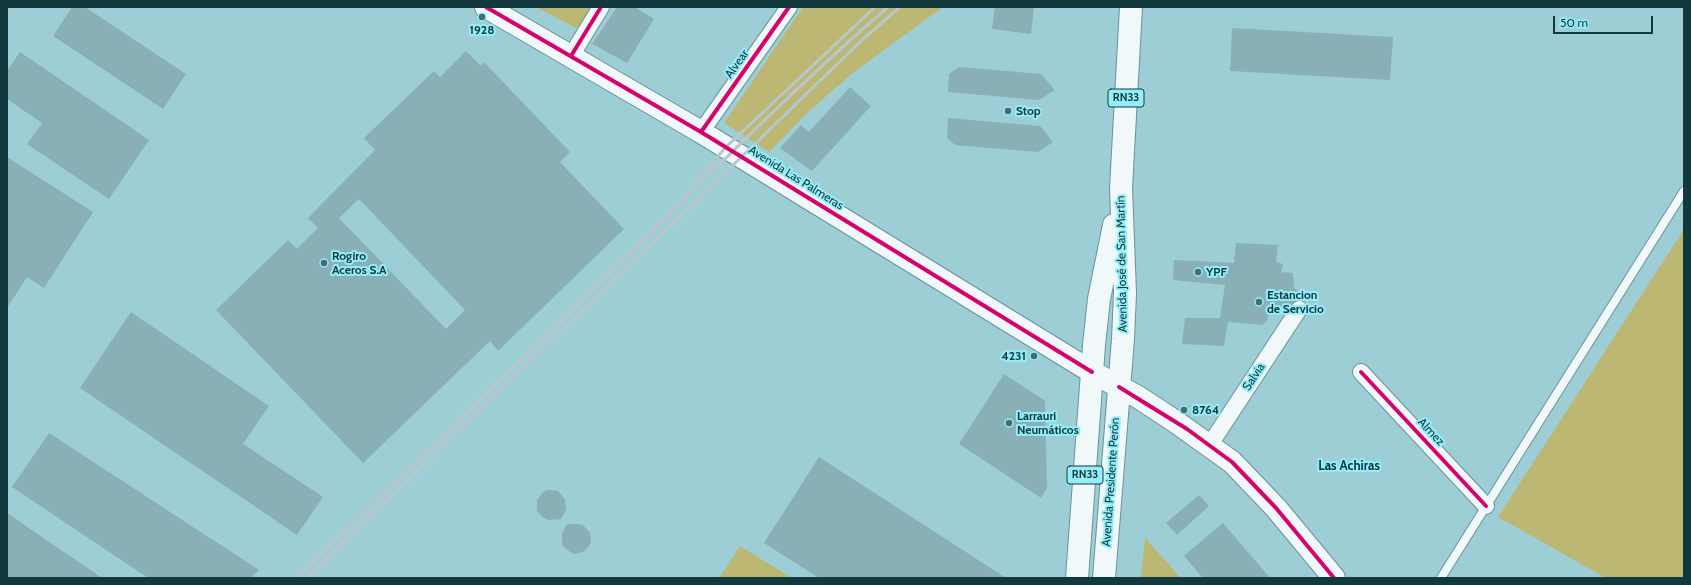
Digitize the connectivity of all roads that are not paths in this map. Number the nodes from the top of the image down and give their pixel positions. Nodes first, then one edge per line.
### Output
1 (486, 7) edge
2 (601, 7) edge
3 (789, 7) edge
4 (1131, 7) edge
5 (570, 56) junction
6 (701, 132) junction
7 (1121, 188) junction
8 (1684, 191) edge
9 (1299, 309) dead end
10 (1092, 372) junction
11 (1360, 372) dead end
12 (1119, 387) junction
13 (1209, 446) junction
14 (1486, 506) junction
15 (1077, 578) edge
16 (1104, 578) edge
17 (1334, 578) edge
18 (1441, 578) edge

1 - 5 main road, Avenida Las Palmeras
2 - 5 street
3 - 6 street, Alvear
4 - 7 main road, Avenida José de San Martín / RN33
5 - 6 main road, Avenida Las Palmeras
6 - 10 main road, Avenida Las Palmeras
7 - 10 main road, Avenida José de San Martín / RN33
7 - 12 main road, Avenida José de San Martín / RN33
8 - 14 lane
9 - 13 street, Salvia
10 - 12 main road, Avenida Las Palmeras
10 - 15 main road, RN33
11 - 14 street, Almez
12 - 13 main road, Avenida Las Palmeras
12 - 16 main road, Avenida Presidente Perón / RN33
13 - 17 main road, Avenida Las Palmeras
14 - 18 lane

